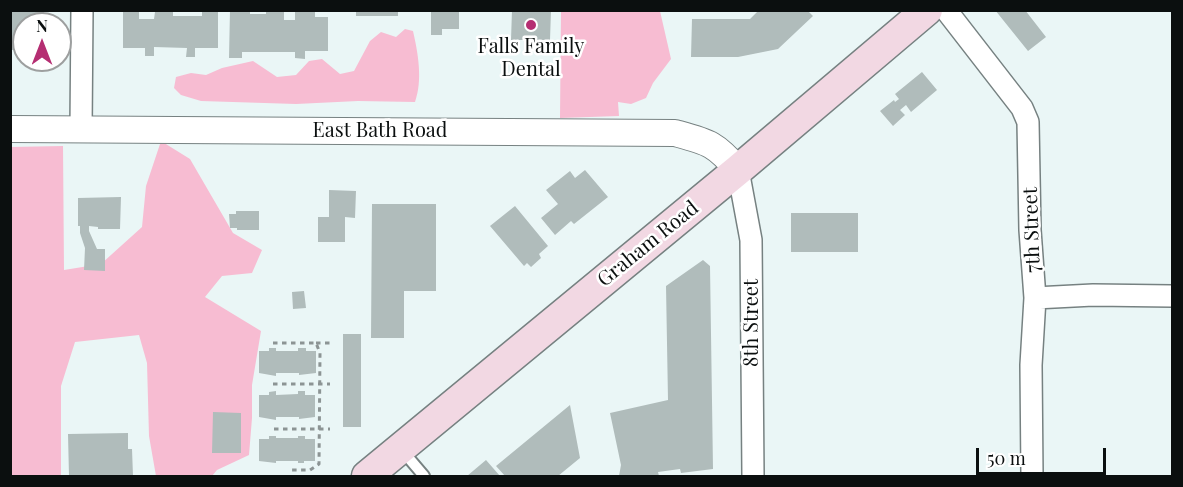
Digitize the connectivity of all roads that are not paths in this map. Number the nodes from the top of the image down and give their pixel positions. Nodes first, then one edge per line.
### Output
1 (82, 10) edge
2 (927, 10) edge
3 (946, 10) edge
4 (10, 129) edge
5 (81, 129) junction
6 (738, 170) junction
7 (1173, 296) edge
8 (1035, 297) junction
9 (401, 448) junction
10 (367, 477) edge
11 (424, 477) edge
12 (753, 477) edge
13 (1032, 477) edge

1 - 5 street
2 - 6 main road, Graham Road
3 - 8 street, 7th Street
4 - 5 street, East Bath Road
5 - 6 street, East Bath Road
6 - 9 main road, Graham Road
6 - 12 street, 8th Street
7 - 8 street
8 - 13 street, 7th Street
9 - 10 main road, Graham Road
9 - 11 lane

